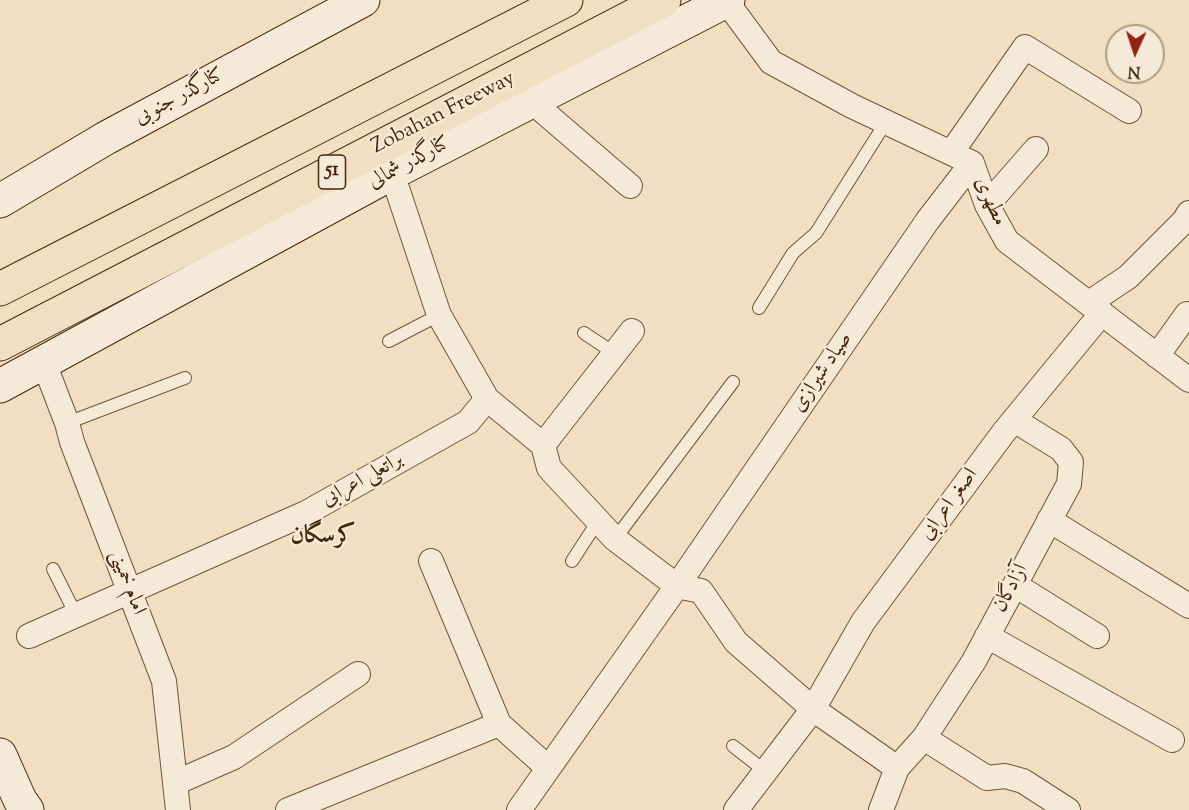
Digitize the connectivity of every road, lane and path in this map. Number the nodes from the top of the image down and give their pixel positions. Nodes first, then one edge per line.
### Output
1 (363, 0) edge
2 (566, 0) edge
3 (664, 0) edge
4 (727, 1) edge
5 (531, 101) junction
6 (1129, 111) dead end
7 (886, 122) junction
8 (1036, 149) dead end
9 (962, 158) junction
10 (392, 173) junction
11 (630, 186) dead end
12 (6, 195) edge
13 (987, 205) junction
14 (1189, 213) edge
15 (0, 289) edge
16 (759, 308) dead end
17 (1096, 308) junction
18 (1187, 314) dead end
19 (439, 315) junction
20 (632, 331) dead end
21 (584, 333) dead end
22 (389, 341) dead end
23 (0, 344) edge
24 (614, 353) junction
25 (1157, 356) junction
26 (44, 363) junction
27 (0, 364) edge
28 (185, 378) dead end
29 (1189, 380) edge
30 (732, 382) dead end
31 (0, 386) edge
32 (487, 399) junction
33 (1014, 420) junction
34 (67, 423) junction
35 (543, 445) junction
36 (1049, 520) junction
37 (598, 521) junction
38 (615, 539) junction
39 (430, 561) dead end
40 (572, 561) dead end
41 (53, 569) dead end
42 (1014, 585) junction
43 (677, 586) junction
44 (129, 592) junction
45 (1189, 606) edge
46 (76, 615) junction
47 (29, 636) dead end
48 (987, 636) junction
49 (1097, 636) dead end
50 (358, 674) dead end
51 (813, 709) junction
52 (499, 724) junction
53 (924, 738) junction
54 (1172, 740) dead end
55 (733, 746) dead end
56 (0, 755) edge
57 (547, 767) junction
58 (897, 768) junction
59 (765, 771) junction
60 (175, 783) junction
61 (27, 810) edge
62 (178, 810) edge
63 (288, 810) edge
64 (519, 810) edge
65 (736, 810) edge
66 (881, 810) edge
67 (1068, 810) edge

1 - 12 main road, کنارگذر جنوبی
2 - 15 highway, 51
3 - 23 highway, Zobahan Freeway / 51
4 - 5 main road, کنارگذر شمالی
4 - 7 street
5 - 10 main road, کنارگذر شمالی
5 - 11 street
6 - 9 street, صیاد شیرازی
7 - 9 street
7 - 16 lane
8 - 13 street
9 - 13 street, مطهری
9 - 43 street, صیاد شیرازی
10 - 19 street
10 - 26 main road, کنارگذر شمالی
13 - 17 street, مطهری
14 - 17 street, اصغر اعرابی
17 - 25 street, مطهری
17 - 33 street, اصغر اعرابی
18 - 25 street
19 - 22 lane
19 - 32 street
20 - 24 street
21 - 24 lane
24 - 35 street
25 - 29 street, مطهری
26 - 27 main road
26 - 31 main road, کنارگذر شمالی
26 - 34 street, امام خمینی
28 - 34 lane
30 - 38 lane
32 - 35 street
32 - 44 street, براتعلی اعرابی
33 - 36 street, آزادگان
33 - 51 street, اصغر اعرابی
34 - 44 street, امام خمینی
35 - 37 street
36 - 42 street, آزادگان
36 - 45 street
37 - 38 street
37 - 40 lane
38 - 43 street
39 - 52 street
41 - 46 lane
42 - 48 street, آزادگان
42 - 49 street
43 - 51 street
43 - 57 street, صیاد شیرازی
44 - 46 street, براتعلی اعرابی
44 - 60 street, امام خمینی
46 - 47 street, براتعلی اعرابی
48 - 53 street, آزادگان
48 - 54 street
50 - 60 street
51 - 58 street
51 - 59 street, اصغر اعرابی
52 - 57 street
52 - 63 street
53 - 58 street, آزادگان
53 - 67 street
55 - 59 lane
56 - 61 main road
57 - 64 street, صیاد شیرازی
58 - 66 street
59 - 65 street, اصغر اعرابی
60 - 62 street, امام خمینی

